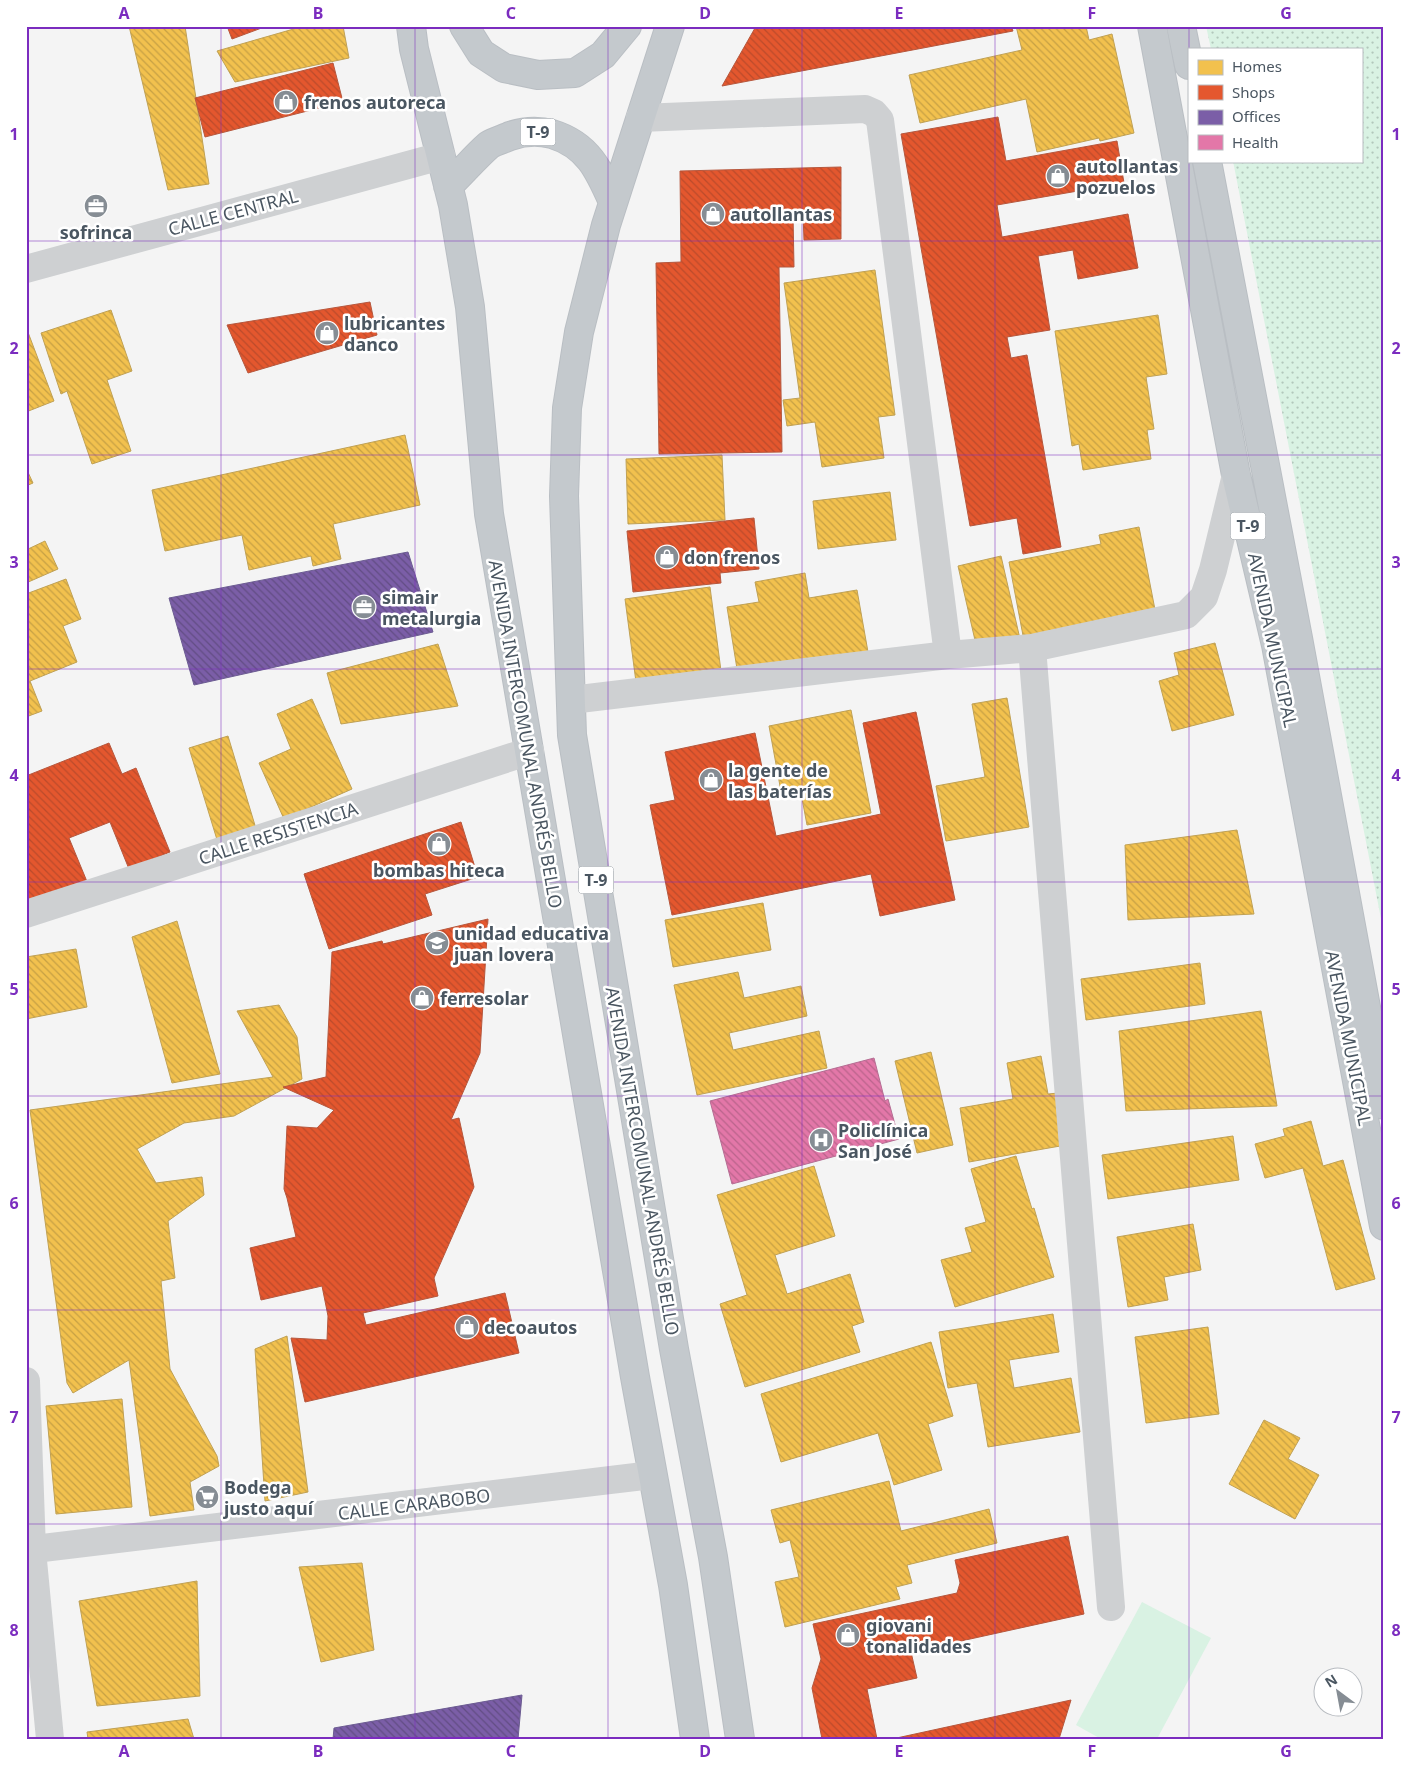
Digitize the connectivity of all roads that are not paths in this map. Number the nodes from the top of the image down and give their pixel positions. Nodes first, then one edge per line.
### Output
1 (411, 26) edge
2 (464, 26) edge
3 (627, 26) edge
4 (670, 26) edge
5 (1152, 26) edge
6 (1181, 26) edge
7 (1188, 60) edge
8 (640, 118) junction
9 (441, 156) junction
10 (1207, 162) edge
11 (448, 186) junction
12 (613, 202) junction
13 (26, 269) edge
14 (1236, 475) junction
15 (1032, 648) junction
16 (948, 655) junction
17 (570, 700) junction
18 (530, 751) junction
19 (26, 914) edge
20 (1357, 1022) junction
21 (1384, 1105) edge
22 (1384, 1226) edge
23 (26, 1381) edge
24 (652, 1475) junction
25 (29, 1550) edge
26 (1111, 1608) dead end
27 (50, 1739) edge
28 (695, 1739) edge
29 (740, 1739) edge

1 - 9 highway, AVENIDA INTERCOMUNAL ANDRÉS BELLO / T-9
2 - 3 highway
4 - 8 highway, AVENIDA INTERCOMUNAL ANDRÉS BELLO / T-9
5 - 14 highway, AVENIDA MUNICIPAL / T-9
6 - 7 highway
8 - 12 highway, AVENIDA INTERCOMUNAL ANDRÉS BELLO / T-9
8 - 16 street
9 - 11 highway, AVENIDA INTERCOMUNAL ANDRÉS BELLO / T-9
9 - 13 street, CALLE CENTRAL
10 - 20 highway, AVENIDA MUNICIPAL / T-9
11 - 12 highway, T-9
11 - 18 highway, AVENIDA INTERCOMUNAL ANDRÉS BELLO / T-9
12 - 17 highway, AVENIDA INTERCOMUNAL ANDRÉS BELLO / T-9
14 - 15 street
14 - 20 highway, AVENIDA MUNICIPAL / T-9
15 - 16 street
15 - 26 street
16 - 17 street
17 - 29 highway, AVENIDA INTERCOMUNAL ANDRÉS BELLO / T-9
18 - 19 street, CALLE RESISTENCIA
18 - 24 highway, AVENIDA INTERCOMUNAL ANDRÉS BELLO / T-9
20 - 21 highway, AVENIDA MUNICIPAL / T-9
20 - 22 highway, AVENIDA MUNICIPAL / T-9
23 - 25 street
24 - 25 street, CALLE CARABOBO
24 - 28 highway, AVENIDA INTERCOMUNAL ANDRÉS BELLO / T-9
25 - 27 street

